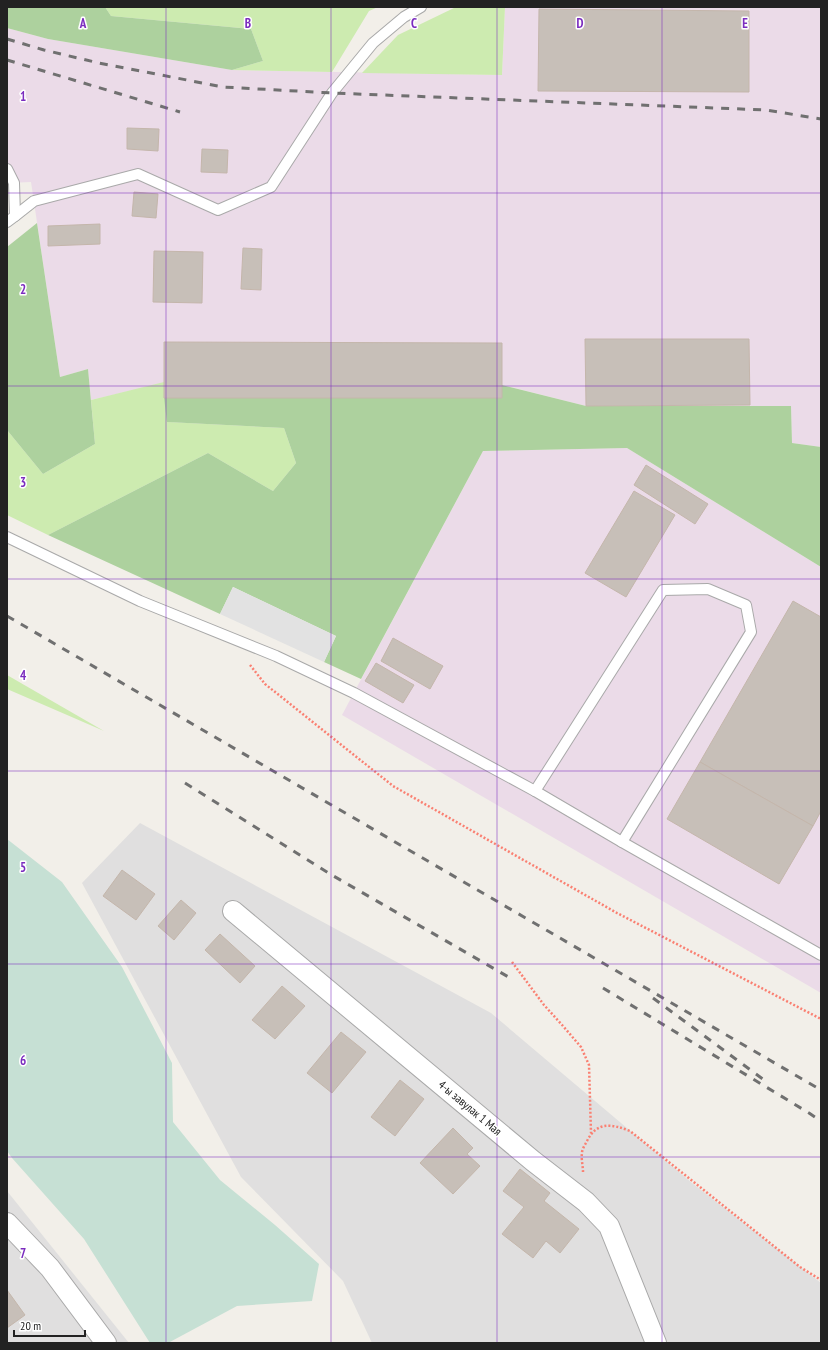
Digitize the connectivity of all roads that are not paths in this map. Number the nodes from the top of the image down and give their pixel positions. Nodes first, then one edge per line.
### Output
1 (421, 7) edge
2 (7, 169) edge
3 (11, 219) edge
4 (7, 537) edge
5 (535, 791) junction
6 (622, 842) junction
7 (233, 912) dead end
8 (821, 955) edge
9 (7, 1223) edge
10 (106, 1343) edge
11 (656, 1343) edge

1 - 3 lane
2 - 3 lane
4 - 5 lane
5 - 6 lane
5 - 6 lane
6 - 8 lane
7 - 11 street, 4-ы завулак 1 Мая
9 - 10 street

